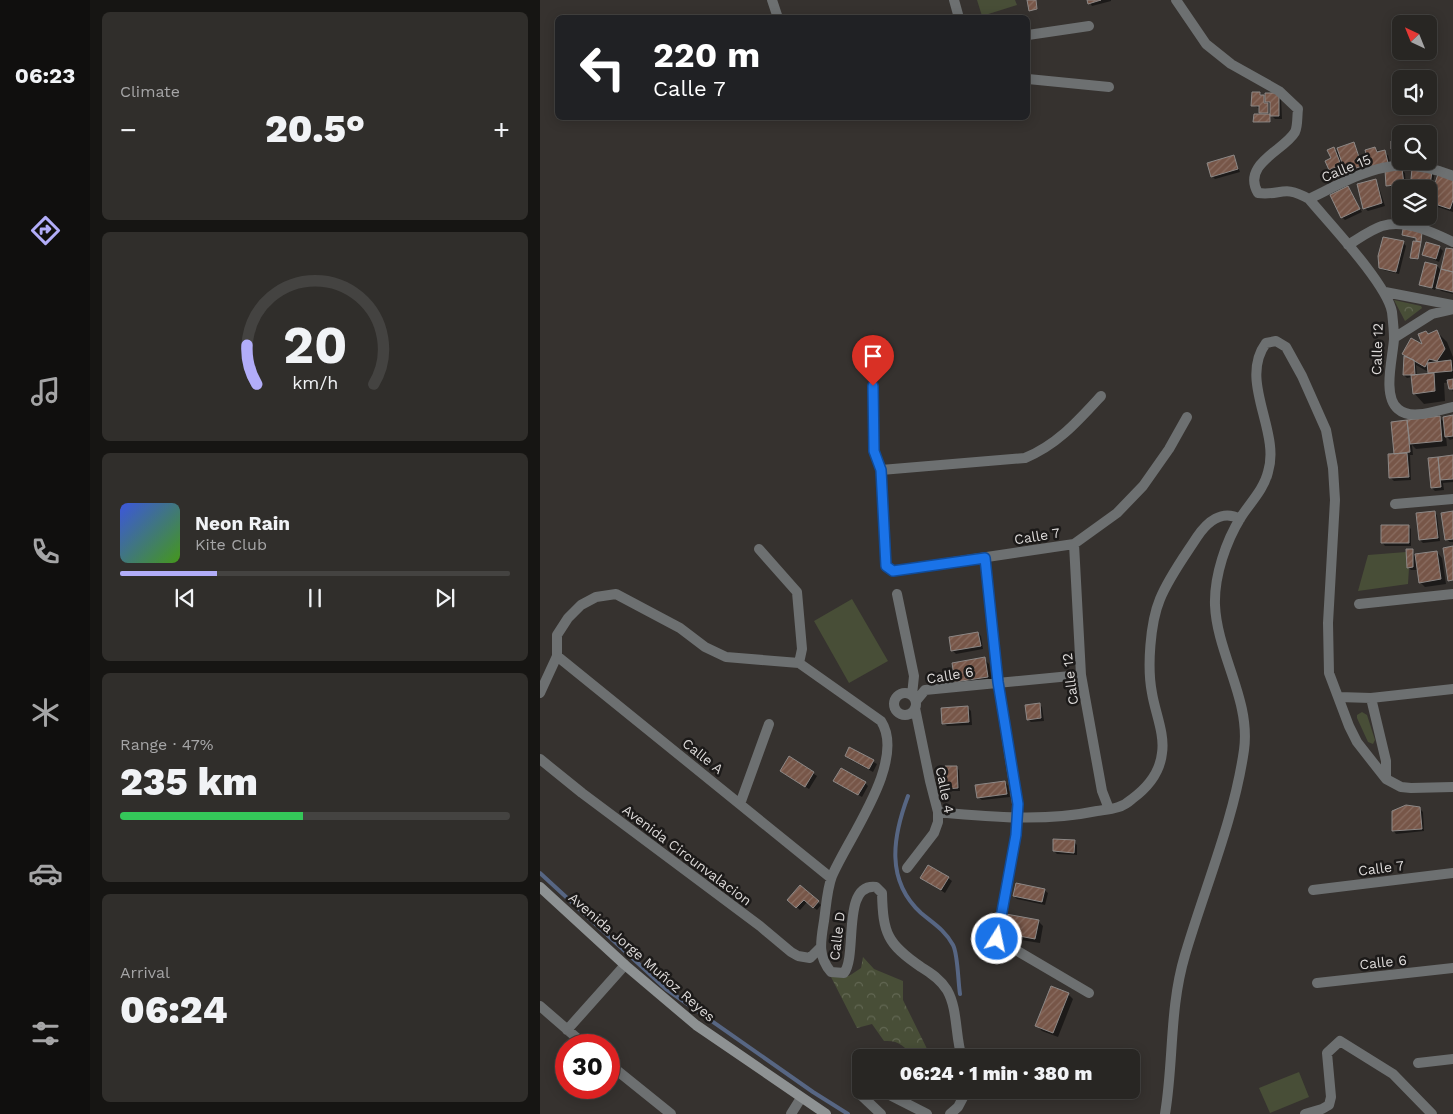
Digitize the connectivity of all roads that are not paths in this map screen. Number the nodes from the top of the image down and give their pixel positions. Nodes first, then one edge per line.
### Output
1 (772, 0) edge
2 (954, 0) edge
3 (1176, 0) edge
4 (777, 15) edge
5 (958, 15) edge
6 (1089, 26) dead end
7 (1030, 35) edge
8 (1030, 79) edge
9 (1109, 87) dead end
10 (1453, 176) edge
11 (1309, 199) junction
12 (1453, 242) edge
13 (1348, 245) junction
14 (1385, 292) junction
15 (1453, 305) edge
16 (1453, 309) edge
17 (1394, 338) junction
18 (873, 386) dead end
19 (1101, 396) dead end
20 (1453, 407) edge
21 (1186, 417) dead end
22 (881, 470) junction
23 (1453, 500) edge
24 (1395, 504) dead end
25 (1240, 518) junction
26 (1074, 544) junction
27 (759, 549) dead end
28 (985, 558) junction
29 (897, 594) dead end
30 (1453, 594) edge
31 (1359, 604) dead end
32 (557, 656) junction
33 (799, 663) junction
34 (1082, 674) junction
35 (998, 682) junction
36 (1453, 689) edge
37 (540, 694) edge
38 (1339, 697) junction
39 (1371, 698) junction
40 (914, 701) junction
41 (895, 710) junction
42 (880, 721) junction
43 (769, 724) dead end
44 (540, 759) edge
45 (1386, 779) junction
46 (1453, 787) edge
47 (740, 804) junction
48 (1109, 809) junction
49 (938, 812) junction
50 (1016, 819) junction
51 (907, 868) dead end
52 (1453, 873) edge
53 (831, 878) junction
54 (540, 887) edge
55 (1313, 890) dead end
56 (820, 948) junction
57 (625, 965) junction
58 (1453, 968) edge
59 (1316, 983) dead end
60 (1089, 992) dead end
61 (540, 1006) edge
62 (567, 1030) junction
63 (572, 1034) edge
64 (960, 1049) edge
65 (1453, 1059) edge
66 (1418, 1062) dead end
67 (620, 1073) edge
68 (800, 1098) junction
69 (864, 1099) edge
70 (898, 1099) edge
71 (962, 1099) edge
72 (1306, 1113) edge
73 (671, 1114) edge
74 (791, 1114) edge
75 (826, 1114) edge
76 (881, 1114) edge
77 (927, 1114) edge
78 (950, 1114) edge
79 (1165, 1114) edge
80 (1432, 1114) edge

1 - 4 street
2 - 5 street
3 - 11 street
6 - 7 street
8 - 9 street
10 - 11 street, Calle 15
11 - 13 street, Calle 12
12 - 13 street
13 - 14 street, Calle 12
14 - 15 street
14 - 17 street, Calle 12
16 - 17 street
17 - 20 street, Calle 12
18 - 22 street
19 - 22 street
21 - 26 street, Calle 7
22 - 28 street, Calle 7
23 - 24 street
25 - 38 street
25 - 48 street
25 - 79 street
26 - 28 street, Calle 7
26 - 34 street, Calle 12
27 - 33 street
28 - 35 street
29 - 40 street, Calle 4
30 - 31 street
32 - 33 street
32 - 37 street
32 - 47 street, Calle A
33 - 42 street
34 - 35 street, Calle 6
34 - 48 street, Calle 12
35 - 40 street, Calle 6
35 - 50 street
36 - 39 street
38 - 39 street
38 - 45 street
39 - 45 street
40 - 41 street
40 - 41 street
40 - 49 street, Calle 4
41 - 42 street
42 - 53 street
43 - 47 street
44 - 56 street, Avenida Circunvalacion
45 - 46 street
47 - 53 street, Calle A
48 - 50 street
49 - 50 street
49 - 51 street, Calle 4
50 - 60 street
52 - 55 street, Calle 7
53 - 56 street, Calle D
54 - 57 street, Avenida Jorge Muñoz Reyes
56 - 64 street, Calle D
57 - 62 street
57 - 68 street, Avenida Jorge Muñoz Reyes
58 - 59 street, Calle 6
61 - 62 street
62 - 63 street
65 - 66 street
67 - 73 street
68 - 74 street
68 - 75 street, Avenida Jorge Muñoz Reyes
69 - 76 street
70 - 77 street
71 - 78 street
72 - 80 street

